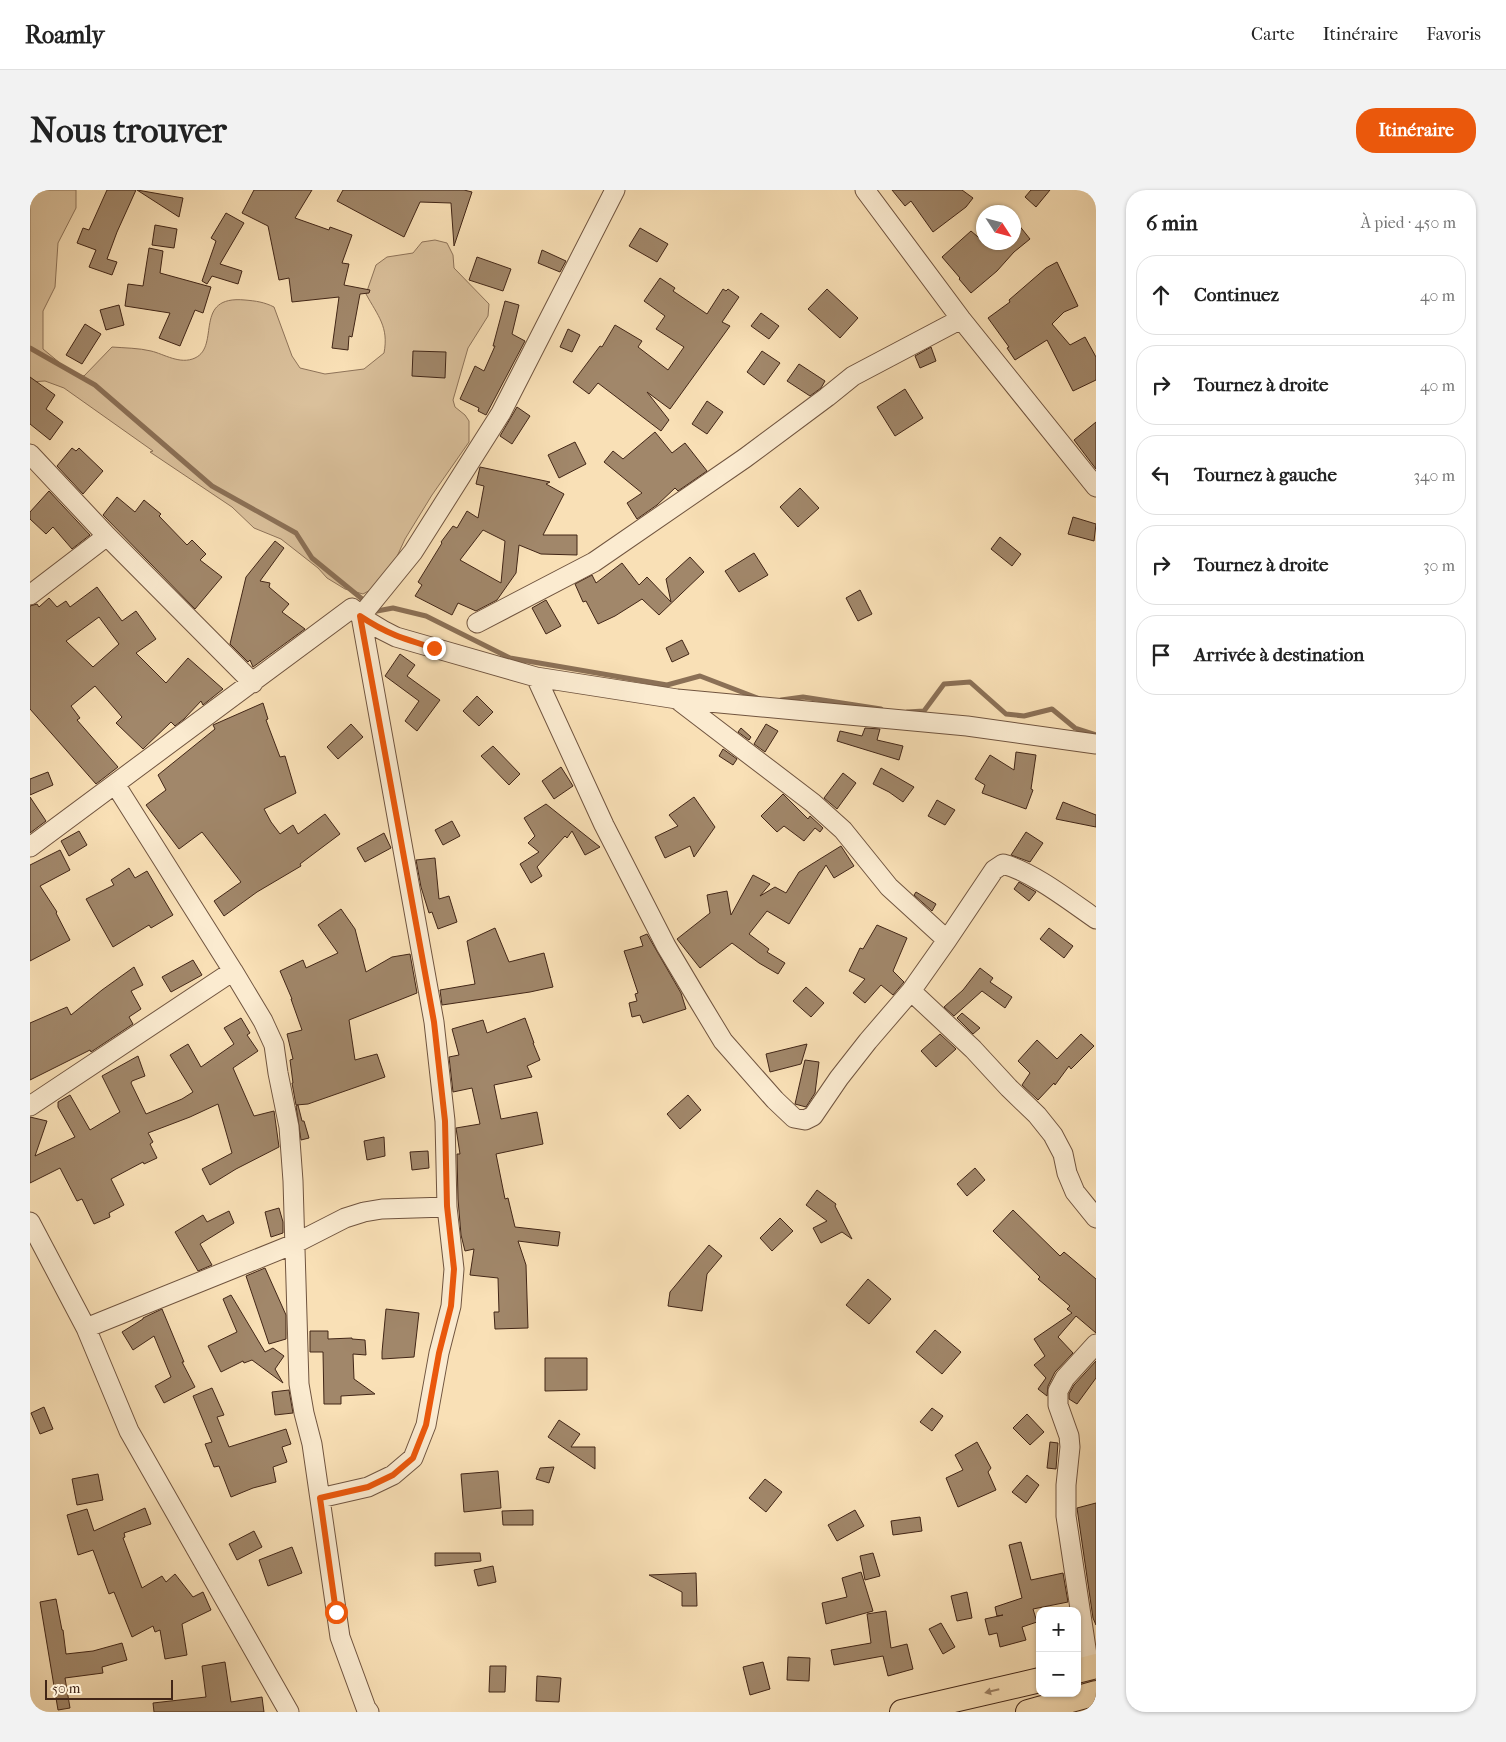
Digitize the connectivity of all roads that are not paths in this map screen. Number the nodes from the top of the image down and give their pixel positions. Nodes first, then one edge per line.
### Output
1 (615, 190) edge
2 (865, 190) edge
3 (961, 319) junction
4 (30, 454) edge
5 (1096, 487) edge
6 (107, 536) junction
7 (30, 595) edge
8 (360, 616) junction
9 (477, 623) dead end
10 (536, 677) junction
11 (253, 683) junction
12 (677, 699) junction
13 (1096, 744) edge
14 (115, 784) junction
15 (30, 847) edge
16 (1096, 919) edge
17 (947, 940) junction
18 (232, 971) junction
19 (911, 991) junction
20 (30, 1106) edge
21 (447, 1206) junction
22 (1096, 1218) edge
23 (30, 1222) edge
24 (294, 1244) junction
25 (86, 1328) junction
26 (1096, 1344) edge
27 (320, 1498) junction
28 (1087, 1668) edge
29 (1036, 1681) edge
30 (1096, 1693) edge
31 (289, 1712) edge
32 (369, 1712) edge
33 (902, 1712) edge
34 (1028, 1712) edge

1 - 8 street
2 - 3 street
3 - 5 street
3 - 9 street
4 - 6 street
6 - 7 street
6 - 11 street
8 - 10 street
8 - 11 street
8 - 21 street
10 - 12 street
10 - 19 street
11 - 14 street
12 - 13 street
12 - 17 street
14 - 15 street
14 - 18 street
16 - 17 street
17 - 19 street
18 - 20 street
18 - 24 street
19 - 22 street
21 - 24 street
21 - 27 street
23 - 25 street
24 - 25 street
24 - 27 street
25 - 31 street
26 - 28 street
27 - 32 street
29 -> 33 main road
30 - 34 main road

